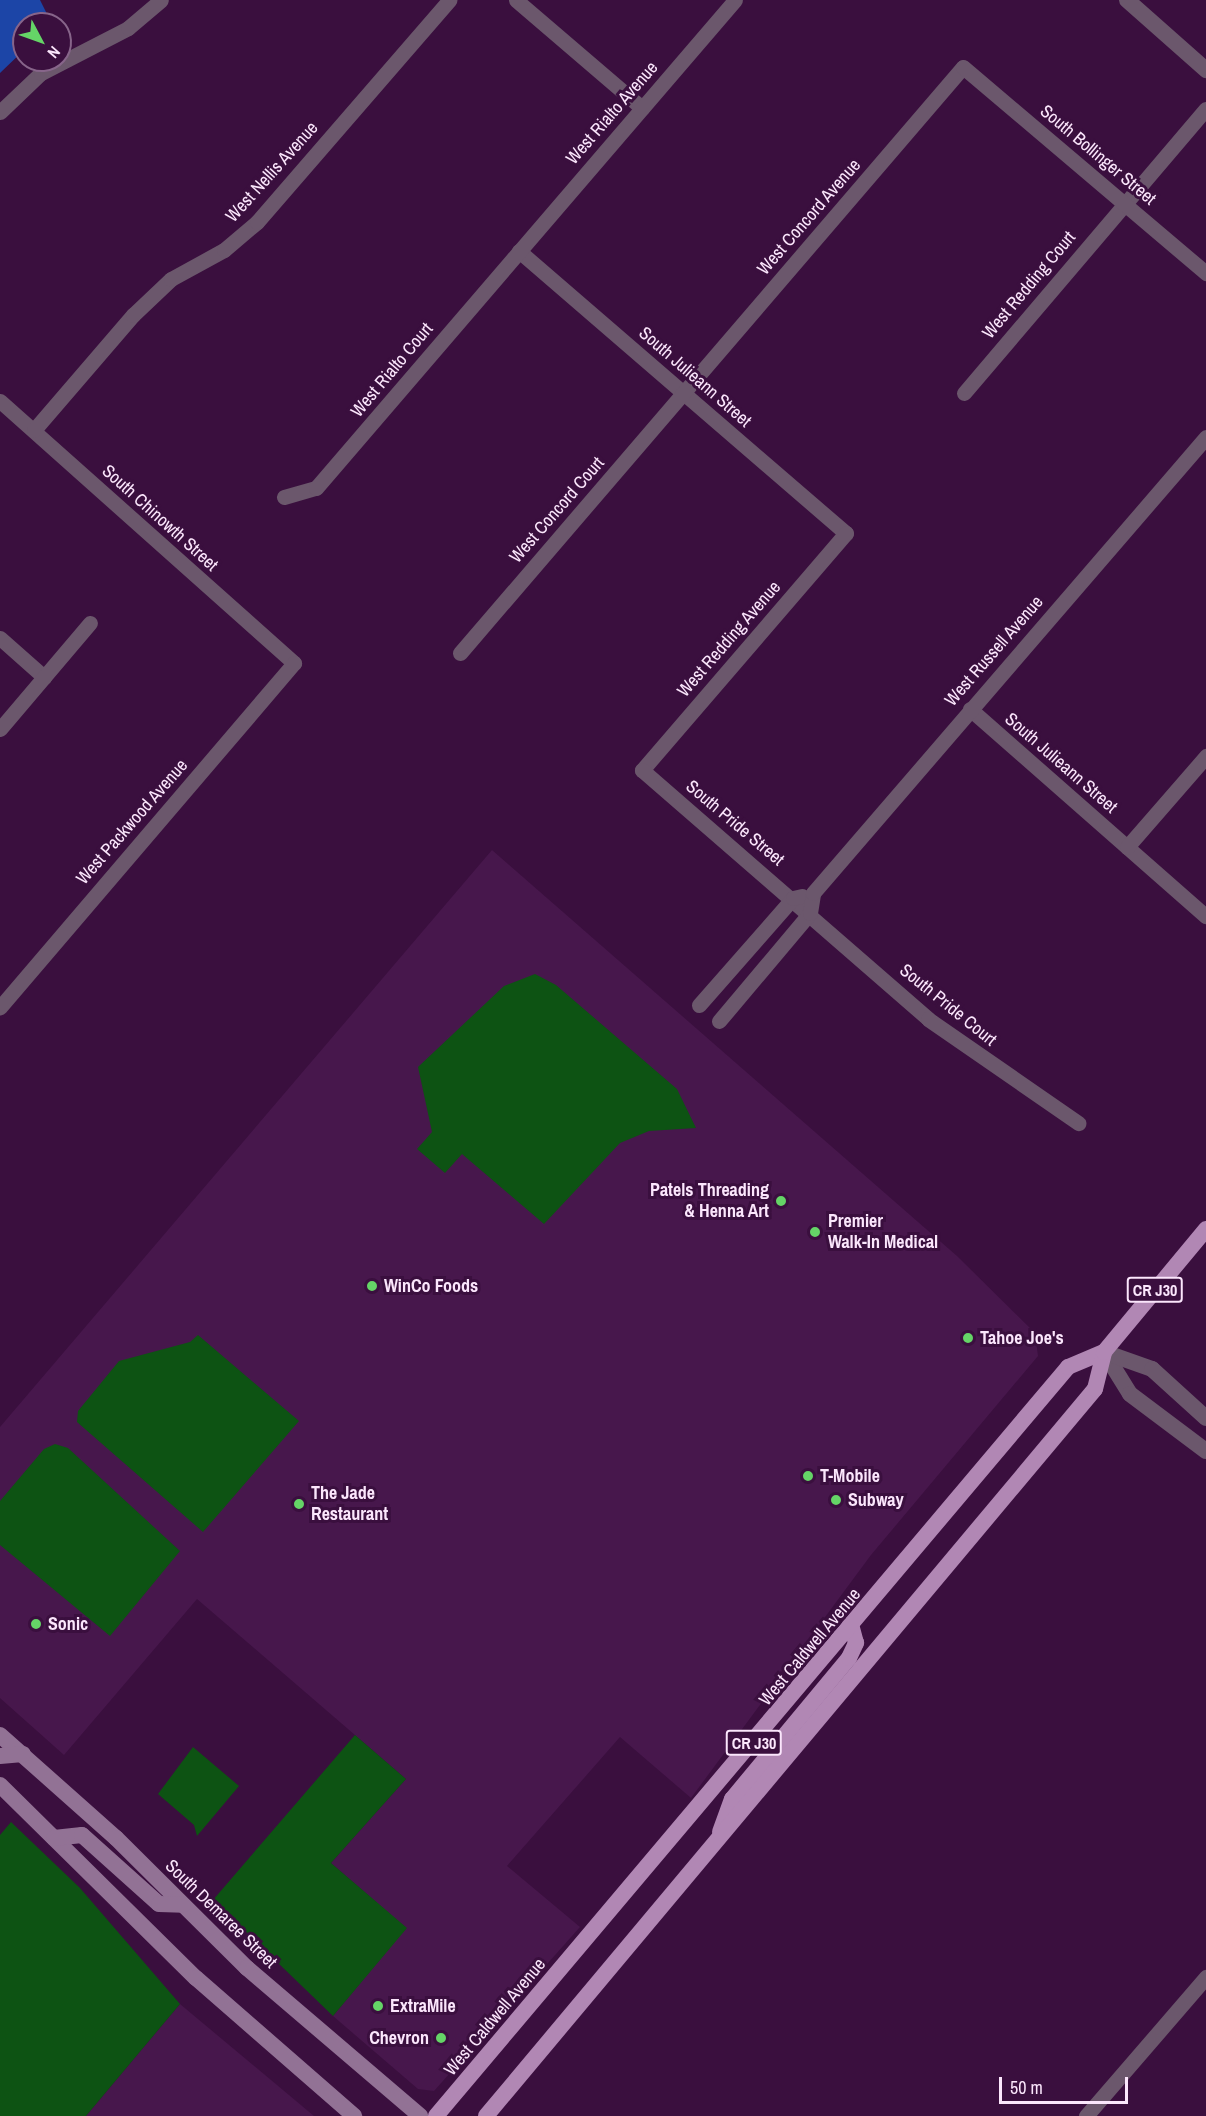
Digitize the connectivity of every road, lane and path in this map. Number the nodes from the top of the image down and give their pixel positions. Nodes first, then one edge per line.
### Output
1 (161, 0) edge
2 (449, 0) edge
3 (516, 0) edge
4 (735, 0) edge
5 (1127, 0) edge
6 (963, 67) joint
7 (1206, 70) edge
8 (642, 108) junction
9 (1206, 109) edge
10 (0, 112) edge
11 (1125, 203) junction
12 (519, 251) junction
13 (1206, 273) edge
14 (684, 393) junction
15 (964, 393) dead end
16 (0, 401) edge
17 (34, 430) junction
18 (1206, 437) edge
19 (284, 497) dead end
20 (846, 533) joint
21 (90, 623) dead end
22 (0, 639) edge
23 (460, 653) dead end
24 (294, 663) joint
25 (44, 677) junction
26 (970, 709) junction
27 (0, 729) edge
28 (1206, 756) edge
29 (642, 770) joint
30 (1127, 847) junction
31 (802, 906) junction
32 (1206, 916) edge
33 (699, 1005) dead end
34 (0, 1007) edge
35 (718, 1021) dead end
36 (1078, 1123) dead end
37 (1206, 1229) edge
38 (1104, 1352) junction
39 (1206, 1418) edge
40 (1206, 1451) edge
41 (852, 1628) junction
42 (0, 1735) edge
43 (23, 1754) junction
44 (0, 1756) edge
45 (0, 1785) edge
46 (54, 1838) junction
47 (715, 1844) junction
48 (183, 1905) junction
49 (1206, 1977) edge
50 (354, 2116) edge
51 (420, 2116) edge
52 (436, 2116) edge
53 (486, 2116) edge
54 (1086, 2116) edge

1 - 10 street
2 - 17 street, West Nellis Avenue
3 - 8 street
4 - 8 street, West Rialto Avenue
5 - 7 street
6 - 11 street, South Bollinger Street
6 - 14 street, West Concord Avenue
8 - 12 street, West Rialto Avenue
9 - 11 street
11 - 13 street, South Bollinger Street
11 - 15 street, West Redding Court
12 - 14 street, South Julieann Street
12 - 19 street, West Rialto Court
14 - 20 street, South Julieann Street
14 - 23 street, West Concord Court
16 - 17 street, South Chinowth Street
17 - 24 street, South Chinowth Street
18 - 26 street, West Russell Avenue
20 - 29 street, West Redding Avenue
21 - 25 street
22 - 25 street
24 - 34 street, West Packwood Avenue
25 - 27 street
26 - 30 street, South Julieann Street
26 - 31 street, West Russell Avenue
28 - 30 street
29 - 31 street, South Pride Street
30 - 32 street, South Julieann Street
31 - 33 street
31 - 35 street
31 - 36 street, South Pride Court
37 - 38 main road, West Caldwell Avenue / CR J30
38 - 39 street
38 - 40 street
38 - 41 main road, West Caldwell Avenue / CR J30
38 - 47 main road, West Caldwell Avenue / CR J30
41 - 47 main road
41 - 52 main road, West Caldwell Avenue / CR J30
42 - 43 main road, South Demaree Street
43 - 44 main road
43 - 48 main road, South Demaree Street
45 - 46 main road
46 - 48 main road
46 - 50 main road
47 - 53 main road, West Caldwell Avenue / CR J30
48 - 51 main road, South Demaree Street
49 - 54 street

